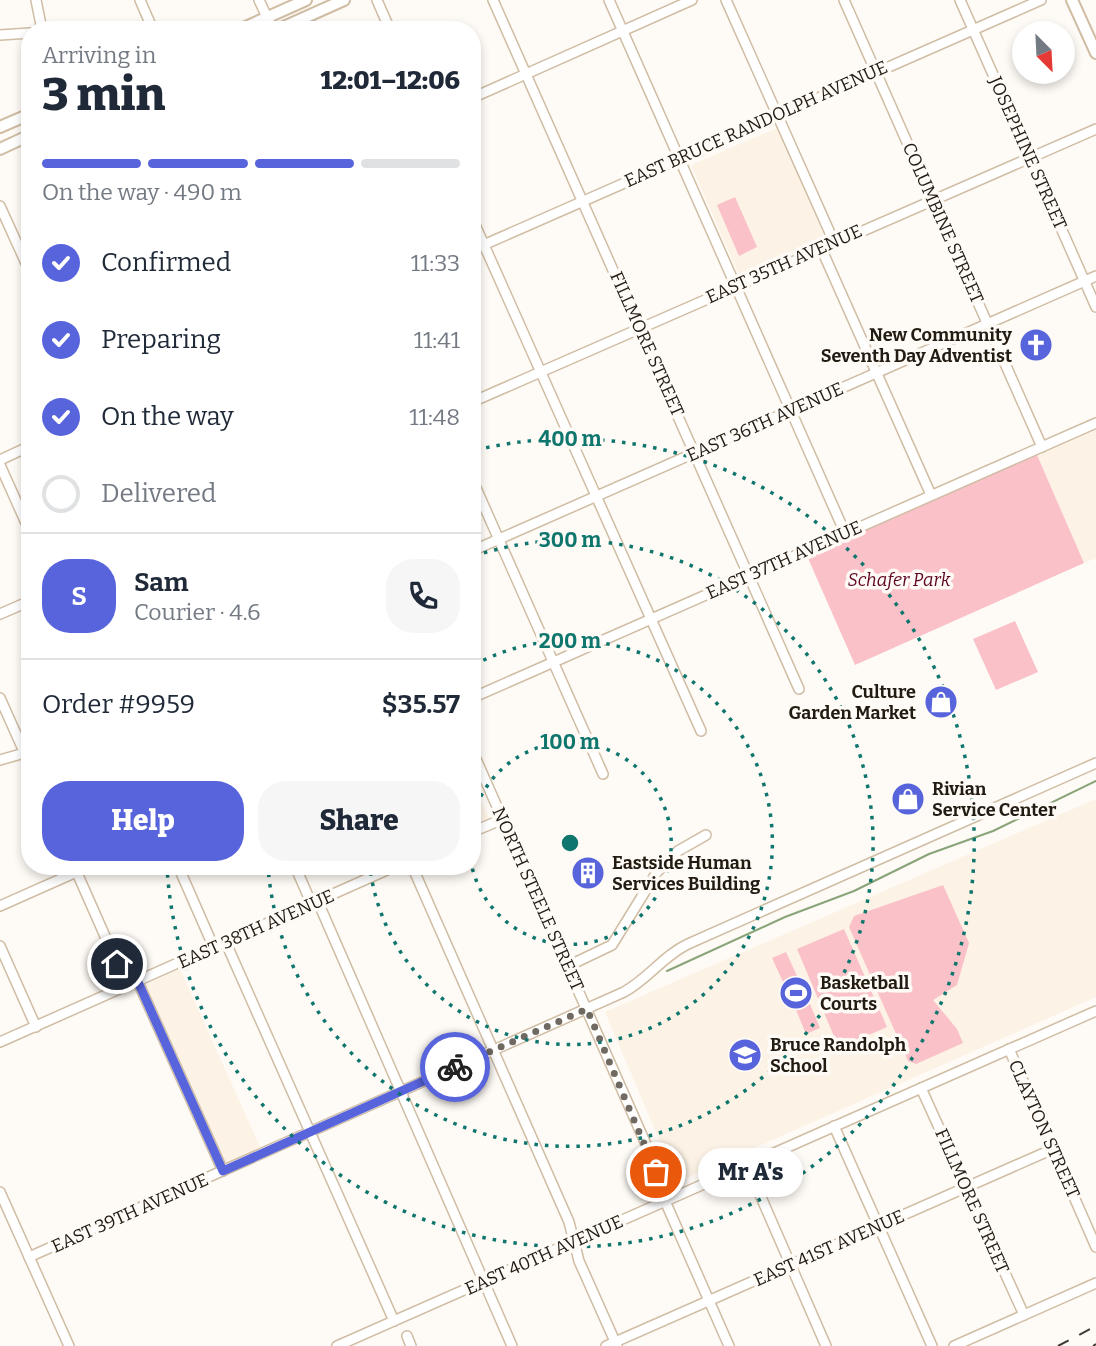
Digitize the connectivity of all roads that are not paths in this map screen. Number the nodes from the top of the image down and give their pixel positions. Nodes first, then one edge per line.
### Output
1 (36, 0) edge
2 (139, 0) edge
3 (259, 0) edge
4 (306, 0) edge
5 (344, 0) edge
6 (377, 0) edge
7 (493, 0) edge
8 (609, 0) edge
9 (692, 0) edge
10 (726, 0) edge
11 (844, 0) edge
12 (960, 0) edge
13 (1041, 0) edge
14 (1072, 0) edge
15 (267, 17) junction
16 (40, 21) edge
17 (149, 21) edge
18 (258, 21) edge
19 (269, 21) edge
20 (296, 21) edge
21 (386, 21) edge
22 (972, 29) junction
23 (623, 31) junction
24 (21, 34) edge
25 (0, 35) edge
26 (1096, 53) edge
27 (876, 72) junction
28 (526, 74) junction
29 (481, 94) edge
30 (777, 115) junction
31 (21, 118) edge
32 (0, 127) edge
33 (1096, 129) edge
34 (21, 139) edge
35 (0, 149) edge
36 (1030, 158) junction
37 (679, 159) junction
38 (932, 199) junction
39 (582, 201) junction
40 (0, 205) edge
41 (481, 237) edge
42 (834, 242) junction
43 (485, 245) junction
44 (481, 247) edge
45 (821, 248) junction
46 (21, 252) edge
47 (1096, 276) edge
48 (1084, 281) junction
49 (736, 286) junction
50 (1096, 307) edge
51 (987, 323) junction
52 (640, 328) junction
53 (542, 372) junction
54 (877, 372) junction
55 (481, 398) edge
56 (791, 411) junction
57 (1096, 423) edge
58 (1042, 447) junction
59 (21, 450) edge
60 (695, 452) junction
61 (0, 460) edge
62 (0, 465) edge
63 (931, 495) junction
64 (596, 496) junction
65 (481, 499) edge
66 (21, 512) edge
67 (845, 533) junction
68 (499, 539) junction
69 (481, 547) edge
70 (750, 575) junction
71 (21, 605) edge
72 (0, 614) edge
73 (651, 619) junction
74 (554, 662) junction
75 (799, 688) dead end
76 (481, 694) edge
77 (0, 698) edge
78 (701, 731) dead end
79 (21, 740) edge
80 (21, 754) edge
81 (0, 760) edge
82 (1096, 763) edge
83 (481, 770) edge
84 (603, 774) dead end
85 (503, 819) junction
86 (481, 828) edge
87 (706, 835) dead end
88 (63, 875) edge
89 (78, 875) edge
90 (182, 875) edge
91 (300, 875) edge
92 (376, 875) edge
93 (416, 875) edge
94 (315, 903) junction
95 (0, 906) edge
96 (226, 943) junction
97 (0, 946) edge
98 (214, 948) junction
99 (568, 966) junction
100 (138, 982) junction
101 (127, 986) junction
102 (1096, 1011) edge
103 (589, 1013) junction
104 (36, 1027) junction
105 (0, 1042) edge
106 (1009, 1049) junction
107 (494, 1050) junction
108 (921, 1088) junction
109 (401, 1091) junction
110 (834, 1126) junction
111 (310, 1131) junction
112 (1053, 1149) junction
113 (747, 1165) junction
114 (223, 1171) junction
115 (966, 1187) junction
116 (0, 1192) edge
117 (665, 1201) junction
118 (3, 1208) edge
119 (878, 1226) junction
120 (574, 1242) junction
121 (1096, 1247) edge
122 (29, 1257) junction
123 (791, 1265) junction
124 (484, 1280) junction
125 (1096, 1283) edge
126 (709, 1301) junction
127 (1024, 1315) junction
128 (394, 1321) junction
129 (407, 1336) dead end
130 (616, 1344) edge
131 (68, 1346) edge
132 (337, 1346) edge
133 (411, 1346) edge
134 (512, 1346) edge
135 (606, 1346) edge
136 (729, 1346) edge
137 (826, 1346) edge
138 (932, 1346) edge
139 (954, 1346) edge

1 - 16 street
2 - 17 street
3 - 15 street
4 - 15 main road
5 - 20 main road
6 - 21 street
7 - 28 street, FILLMORE STREET
8 - 23 street
9 - 23 street
10 - 30 street
11 - 27 street, COLUMBINE STREET
12 - 22 street, JOSEPHINE STREET
13 - 22 street, EAST BRUCE RANDOLPH AVENUE
14 - 26 main road
15 - 18 main road
15 - 19 street
22 - 27 street, EAST BRUCE RANDOLPH AVENUE
22 - 36 street, JOSEPHINE STREET
23 - 28 street
23 - 37 street
24 - 25 street
27 - 30 street, EAST BRUCE RANDOLPH AVENUE
27 - 38 street, COLUMBINE STREET
28 - 29 street
28 - 39 street, FILLMORE STREET
30 - 37 street, EAST BRUCE RANDOLPH AVENUE
30 - 42 street
31 - 32 main road
33 - 36 street, EAST 35TH AVENUE
34 - 35 main road
36 - 38 street, EAST 35TH AVENUE
36 - 48 street, JOSEPHINE STREET
37 - 39 street, EAST BRUCE RANDOLPH AVENUE
37 - 49 street
38 - 42 street, EAST 35TH AVENUE
38 - 51 street, COLUMBINE STREET
39 - 43 street, EAST BRUCE RANDOLPH AVENUE
39 - 52 street, FILLMORE STREET
40 - 46 street
41 - 43 street
42 - 45 street, EAST 35TH AVENUE
43 - 44 street, EAST BRUCE RANDOLPH AVENUE
43 - 53 street
45 - 49 street, EAST 35TH AVENUE
45 - 54 street
47 - 48 street, EAST 36TH AVENUE
48 - 50 street, JOSEPHINE STREET
48 - 51 street, EAST 36TH AVENUE
49 - 52 street, EAST 35TH AVENUE
49 - 56 street
51 - 54 street, EAST 36TH AVENUE
51 - 58 street, COLUMBINE STREET
52 - 53 street, EAST 35TH AVENUE
52 - 60 street, FILLMORE STREET
53 - 55 street, EAST 35TH AVENUE
53 - 64 street
54 - 56 street, EAST 36TH AVENUE
54 - 63 street
56 - 60 street, EAST 36TH AVENUE
56 - 67 street
57 - 58 street, EAST 37TH AVENUE
58 - 63 street, EAST 37TH AVENUE
59 - 61 street
60 - 64 street, EAST 36TH AVENUE
60 - 70 street, FILLMORE STREET
62 - 66 street
63 - 67 street, EAST 37TH AVENUE
64 - 68 street, EAST 36TH AVENUE
64 - 73 street
65 - 68 street
67 - 70 street, EAST 37TH AVENUE
68 - 69 street, EAST 36TH AVENUE
68 - 74 street
70 - 73 street, EAST 37TH AVENUE
70 - 75 street, FILLMORE STREET
71 - 72 street
73 - 74 street, EAST 37TH AVENUE
73 - 78 street
74 - 76 street, EAST 37TH AVENUE
74 - 84 street
77 - 79 street
80 - 81 street
82 - 103 street, EAST 39TH AVENUE
83 - 85 street, NORTH STEELE STREET
85 - 86 street
85 - 99 street, NORTH STEELE STREET
87 - 99 street
88 - 95 street
89 - 101 street
90 - 98 street
91 - 94 street
92 - 94 street, EAST 38TH AVENUE
93 - 107 street
94 - 96 street, EAST 38TH AVENUE
94 - 109 street
96 - 98 street, EAST 38TH AVENUE
96 - 111 street
97 - 104 street
98 - 100 street, EAST 38TH AVENUE
99 - 103 street, NORTH STEELE STREET
100 - 101 street, EAST 38TH AVENUE
100 - 114 street
101 - 104 street, EAST 38TH AVENUE
102 - 106 street, EAST 40TH AVENUE
103 - 107 street, EAST 39TH AVENUE
103 - 117 street, NORTH STEELE STREET
104 - 105 street, EAST 38TH AVENUE
106 - 108 street, EAST 40TH AVENUE
106 - 112 street, CLAYTON STREET
107 - 109 street, EAST 39TH AVENUE
107 - 120 street
108 - 110 street, EAST 40TH AVENUE
108 - 115 street, FILLMORE STREET
109 - 111 street, EAST 39TH AVENUE
109 - 124 street
110 - 113 street, EAST 40TH AVENUE
110 - 119 street
111 - 114 street, EAST 39TH AVENUE
111 - 128 street
112 - 115 street, EAST 41ST AVENUE
112 - 121 street, CLAYTON STREET
113 - 117 street, EAST 40TH AVENUE
113 - 123 street
114 - 122 street, EAST 39TH AVENUE
115 - 119 street, EAST 41ST AVENUE
115 - 127 street, FILLMORE STREET
116 - 118 street
117 - 120 street, EAST 40TH AVENUE
117 - 126 street, NORTH STEELE STREET
118 - 122 street
119 - 123 street, EAST 41ST AVENUE
119 - 138 street
120 - 124 street, EAST 40TH AVENUE
120 - 130 street
122 - 131 street
123 - 126 street, EAST 41ST AVENUE
123 - 137 street
124 - 128 street, EAST 40TH AVENUE
124 - 134 street
125 - 127 street
126 - 130 street, EAST 41ST AVENUE
126 - 136 street, NORTH STEELE STREET
127 - 139 street
128 - 132 street, EAST 40TH AVENUE
129 - 133 street
130 - 135 street, EAST 41ST AVENUE

